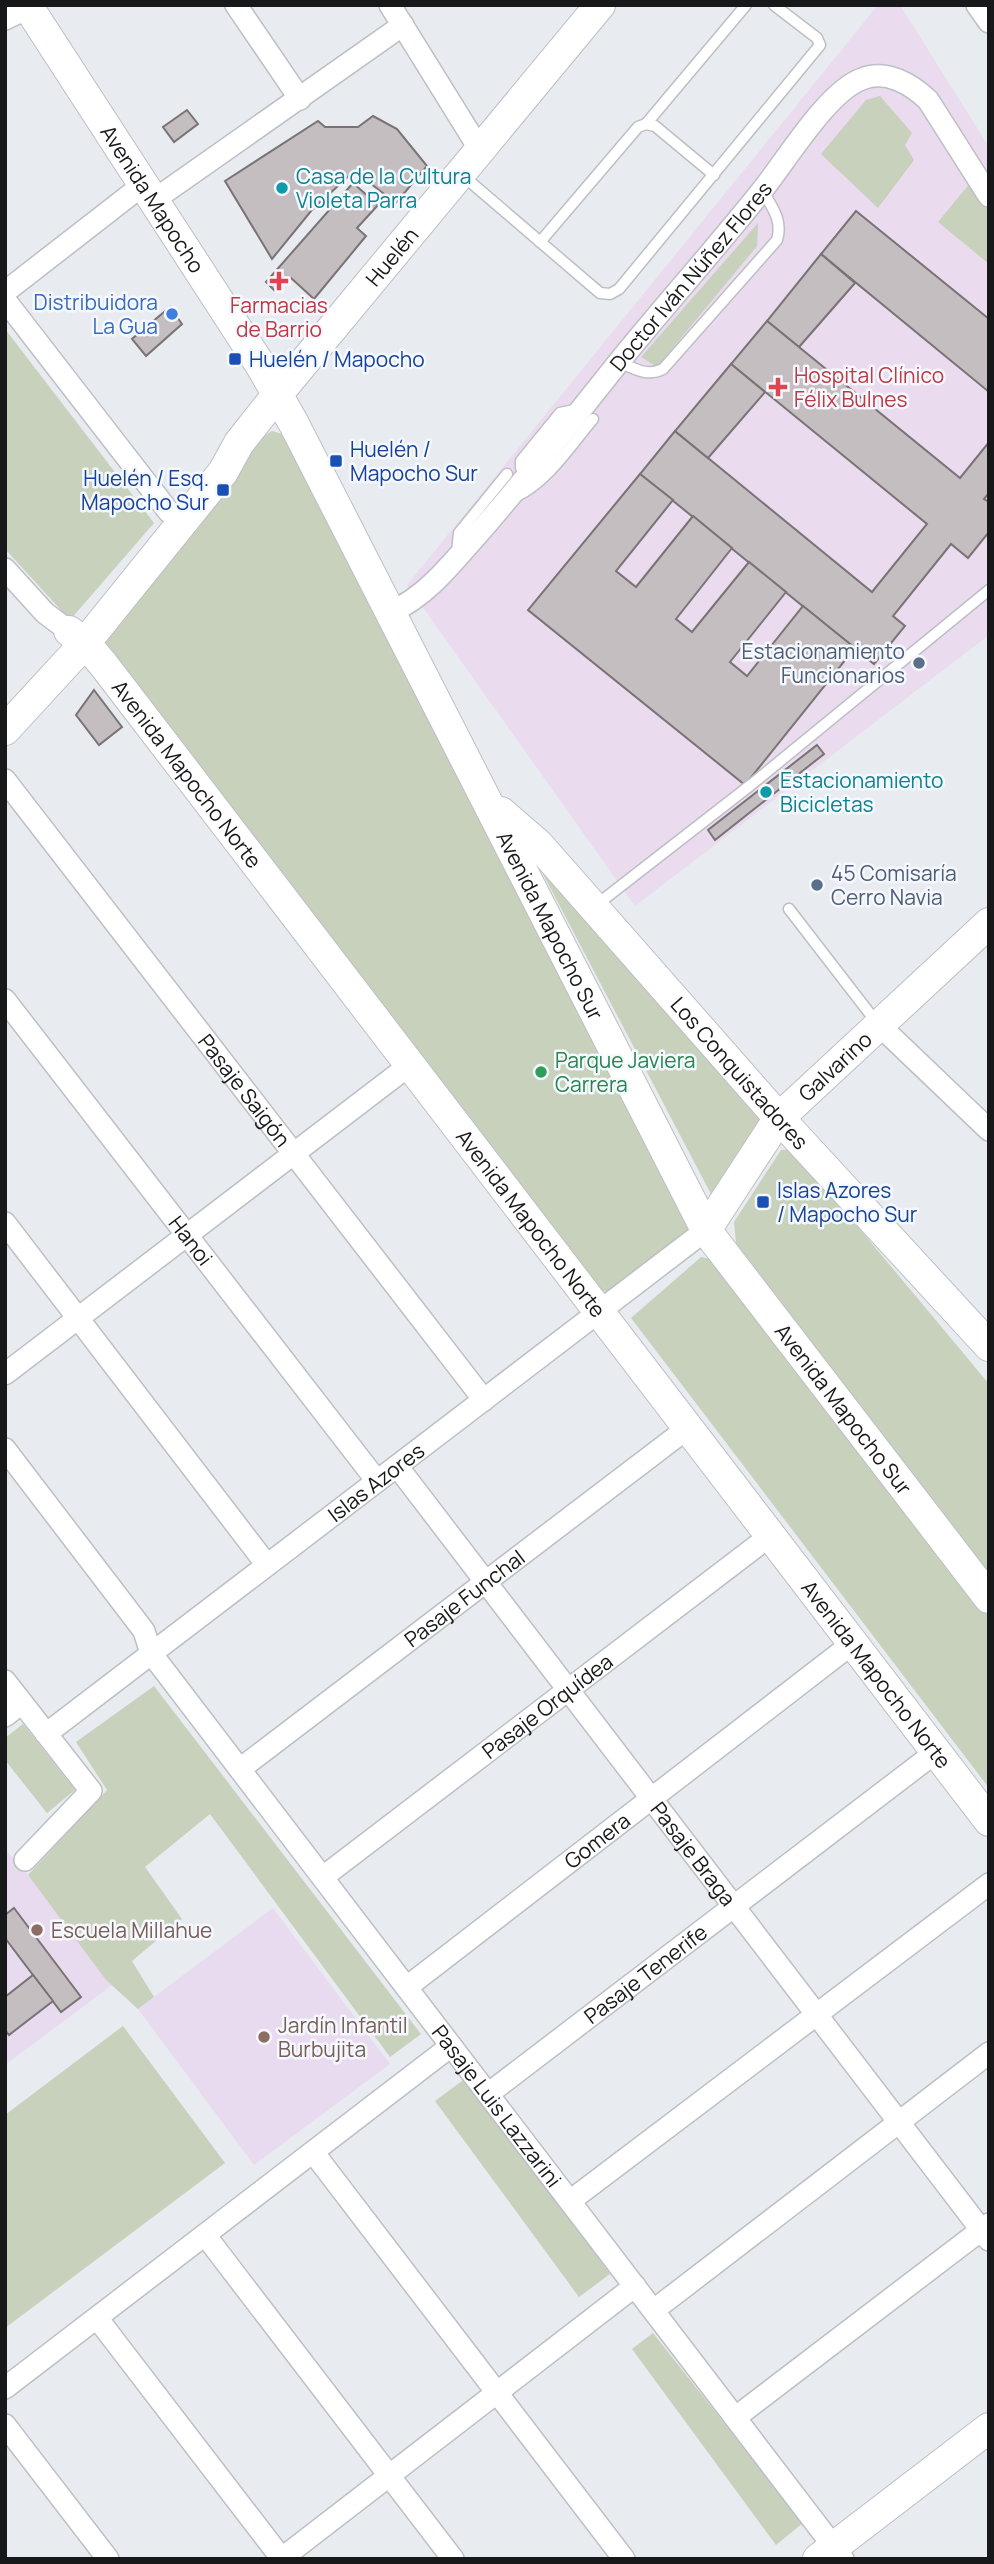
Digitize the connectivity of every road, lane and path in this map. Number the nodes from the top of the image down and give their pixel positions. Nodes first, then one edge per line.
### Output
1 (236, 5) edge
2 (390, 5) edge
3 (600, 5) edge
4 (746, 5) edge
5 (774, 5) edge
6 (977, 5) edge
7 (24, 10) edge
8 (989, 22) edge
9 (402, 25) junction
10 (300, 99) junction
11 (646, 124) junction
12 (480, 150) junction
13 (460, 174) junction
14 (714, 175) junction
15 (762, 190) junction
16 (149, 192) junction
17 (989, 196) edge
18 (540, 242) junction
19 (5, 292) edge
20 (5, 300) edge
21 (619, 362) junction
22 (277, 395) junction
23 (239, 443) junction
24 (526, 476) junction
25 (169, 512) junction
26 (456, 558) junction
27 (5, 569) edge
28 (989, 590) edge
29 (391, 611) junction
30 (77, 637) junction
31 (5, 712) edge
32 (5, 730) edge
33 (5, 780) edge
34 (489, 802) junction
35 (595, 906) junction
36 (789, 909) dead end
37 (989, 923) edge
38 (5, 1000) edge
39 (878, 1024) junction
40 (411, 1064) junction
41 (779, 1118) junction
42 (989, 1130) edge
43 (295, 1153) junction
44 (5, 1223) edge
45 (706, 1230) junction
46 (187, 1235) junction
47 (600, 1311) junction
48 (78, 1318) junction
49 (989, 1346) edge
50 (5, 1374) edge
51 (484, 1400) junction
52 (689, 1427) junction
53 (5, 1449) edge
54 (397, 1466) junction
55 (377, 1481) junction
56 (771, 1535) junction
57 (267, 1565) junction
58 (486, 1582) junction
59 (989, 1598) edge
60 (853, 1643) junction
61 (151, 1653) junction
62 (5, 1681) edge
63 (568, 1690) junction
64 (14, 1710) edge
65 (46, 1734) junction
66 (936, 1752) junction
67 (240, 1769) junction
68 (652, 1799) junction
69 (989, 1821) edge
70 (25, 1860) dead end
71 (323, 1877) junction
72 (989, 1884) edge
73 (734, 1906) junction
74 (407, 1987) junction
75 (817, 2014) junction
76 (451, 2046) junction
77 (989, 2053) edge
78 (488, 2094) junction
79 (899, 2122) junction
80 (313, 2152) junction
81 (570, 2201) junction
82 (986, 2232) edge
83 (205, 2235) junction
84 (635, 2286) junction
85 (654, 2310) junction
86 (97, 2318) junction
87 (5, 2388) edge
88 (497, 2393) junction
89 (736, 2417) junction
90 (5, 2425) edge
91 (989, 2428) edge
92 (389, 2476) junction
93 (832, 2555) edge
94 (108, 2559) edge
95 (282, 2559) edge
96 (453, 2559) edge
97 (624, 2559) edge

1 - 10 street
2 - 9 street
3 - 12 main road, Huelén
4 - 11 lane
5 - 14 lane
6 - 8 street
7 - 16 main road, Avenida Mapocho
9 - 10 street
9 - 12 street
10 - 16 street
11 - 14 lane
11 - 18 lane
12 - 13 main road, Huelén
13 - 18 lane
13 - 22 main road, Huelén
14 - 18 lane
15 - 17 street, Doctor Iván Núñez Flores
15 - 21 street, Doctor Iván Núñez Flores
15 - 21 lane
16 - 19 street
16 - 22 main road, Avenida Mapocho
20 - 25 street
21 - 24 street, Doctor Iván Núñez Flores
22 - 23 main road, Huelén
22 - 29 main road, Avenida Mapocho Sur
23 - 25 main road, Huelén
23 - 30 main road, Huelén
24 - 26 street, Doctor Iván Núñez Flores
24 - 26 lane
25 - 30 main road, Huelén
26 - 29 street, Doctor Iván Núñez Flores
27 - 30 street
28 - 35 lane
29 - 34 main road, Avenida Mapocho Sur
30 - 31 main road, Huelén
30 - 32 main road, Huelén
30 - 40 main road, Avenida Mapocho Norte
33 - 43 street, Pasaje Saigón
34 - 35 main road, Los Conquistadores
34 - 45 main road, Avenida Mapocho Sur
35 - 41 main road, Los Conquistadores
36 - 39 lane
37 - 39 main road, Galvarino
38 - 46 street, Hanoi
39 - 41 main road, Galvarino
39 - 42 street
40 - 43 street
40 - 47 main road, Avenida Mapocho Norte
41 - 45 main road, Galvarino
41 - 49 main road, Los Conquistadores
43 - 46 street
43 - 51 street, Pasaje Saigón
44 - 48 street
45 - 47 street, Islas Azores
45 - 59 main road, Avenida Mapocho Sur
46 - 48 street
46 - 55 street, Hanoi
47 - 51 street, Islas Azores
47 - 52 main road, Avenida Mapocho Norte
48 - 50 street
48 - 57 street
51 - 54 street, Islas Azores
52 - 56 main road, Avenida Mapocho Norte
52 - 58 street, Pasaje Funchal
53 - 61 street, Pasaje Luis Lazzarini
54 - 55 street, Islas Azores
54 - 58 street, Pasaje Braga
55 - 57 street, Islas Azores
56 - 60 main road, Avenida Mapocho Norte
56 - 63 street, Pasaje Orquídea
57 - 61 street, Islas Azores
58 - 63 street, Pasaje Braga
58 - 67 street, Pasaje Funchal
60 - 66 main road, Avenida Mapocho Norte
60 - 68 street, Gomera
61 - 65 street, Islas Azores
61 - 67 street, Pasaje Luis Lazzarini
62 - 64 street
63 - 68 street, Pasaje Braga
63 - 71 street, Pasaje Orquídea
64 - 65 street
65 - 70 street
66 - 69 main road, Avenida Mapocho Norte
66 - 73 street, Pasaje Tenerife
67 - 71 street, Pasaje Luis Lazzarini
68 - 73 street, Pasaje Braga
68 - 74 street, Gomera
71 - 74 street, Pasaje Luis Lazzarini
72 - 75 street
73 - 75 street, Pasaje Braga
73 - 78 street, Pasaje Tenerife
74 - 76 street, Pasaje Luis Lazzarini
75 - 79 street, Pasaje Braga
75 - 81 street
76 - 78 street, Pasaje Luis Lazzarini
76 - 80 street
77 - 79 street
78 - 81 street, Pasaje Luis Lazzarini
79 - 82 street, Pasaje Braga
79 - 85 street
80 - 83 street
80 - 88 street
81 - 84 street, Pasaje Luis Lazzarini
82 - 89 street
83 - 86 street
83 - 92 street
84 - 85 street, Pasaje Luis Lazzarini
84 - 88 street
85 - 89 street, Pasaje Luis Lazzarini
86 - 87 street
86 - 95 street
88 - 92 street
88 - 97 street
89 - 93 street, Pasaje Luis Lazzarini
90 - 94 street
91 - 93 main road
92 - 95 street
92 - 96 street

